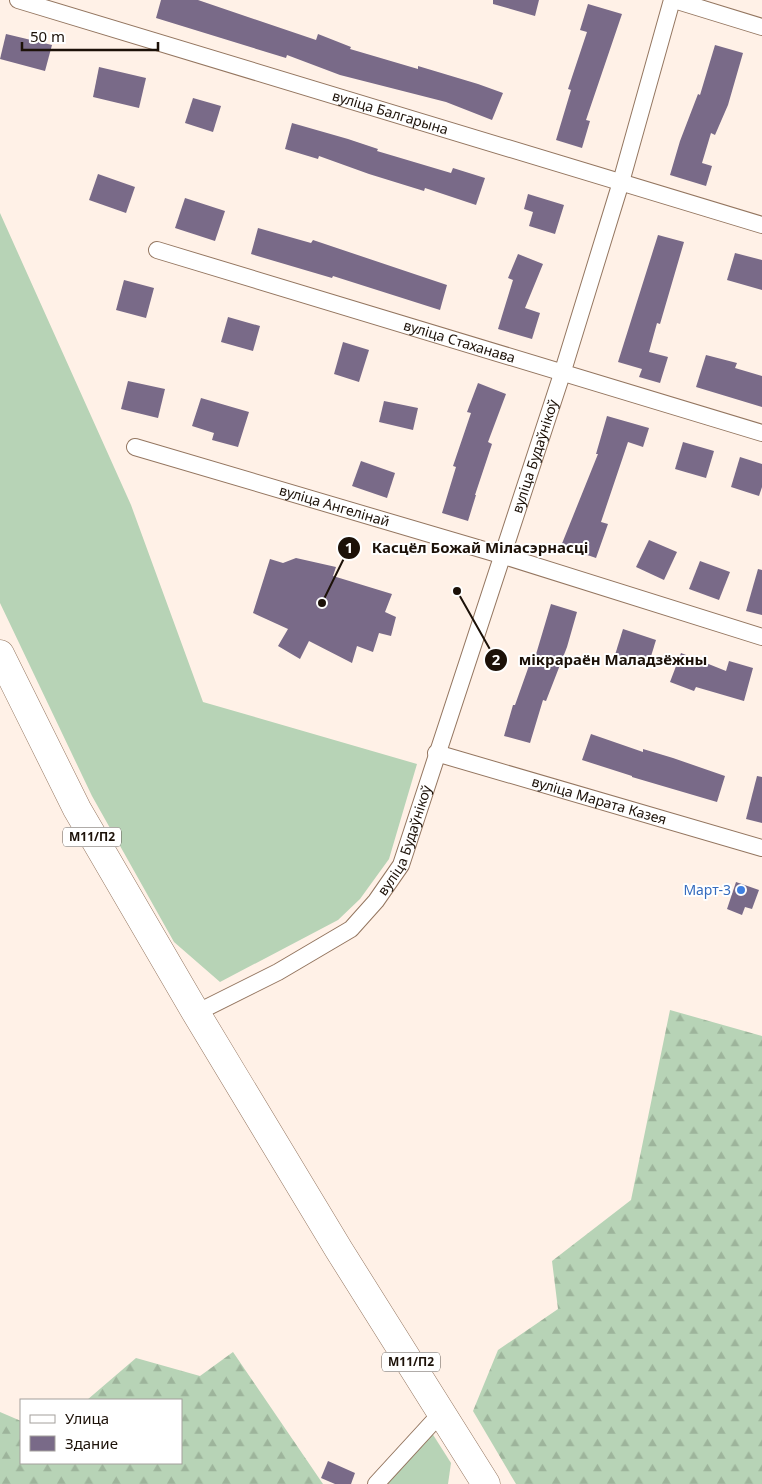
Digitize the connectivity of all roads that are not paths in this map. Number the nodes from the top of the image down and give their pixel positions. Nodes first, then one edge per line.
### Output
1 (18, 0) edge
2 (673, 0) edge
3 (762, 27) edge
4 (621, 182) junction
5 (762, 225) edge
6 (157, 250) dead end
7 (562, 374) junction
8 (762, 433) edge
9 (135, 447) dead end
10 (501, 555) junction
11 (762, 637) edge
12 (0, 654) edge
13 (436, 753) junction
14 (762, 848) edge
15 (196, 1013) junction
16 (442, 1412) junction
17 (376, 1484) edge
18 (486, 1484) edge

1 - 4 street, вуліца Балгарына
2 - 3 street
2 - 4 street, вуліца Будаўнікоў
4 - 5 street, вуліца Балгарына
4 - 7 street, вуліца Будаўнікоў
6 - 7 street, вуліца Стаханава
7 - 8 street, вуліца Стаханава
7 - 10 street, вуліца Будаўнікоў
9 - 10 street, вуліца Ангелінай
10 - 11 street, вуліца Ангелінай
10 - 13 street, вуліца Будаўнікоў
12 - 15 highway, М11/П2
13 - 14 street, вуліца Марата Казея
13 - 15 street, вуліца Будаўнікоў
15 - 16 highway, М11/П2
16 - 17 street
16 - 18 highway, М11/П2

